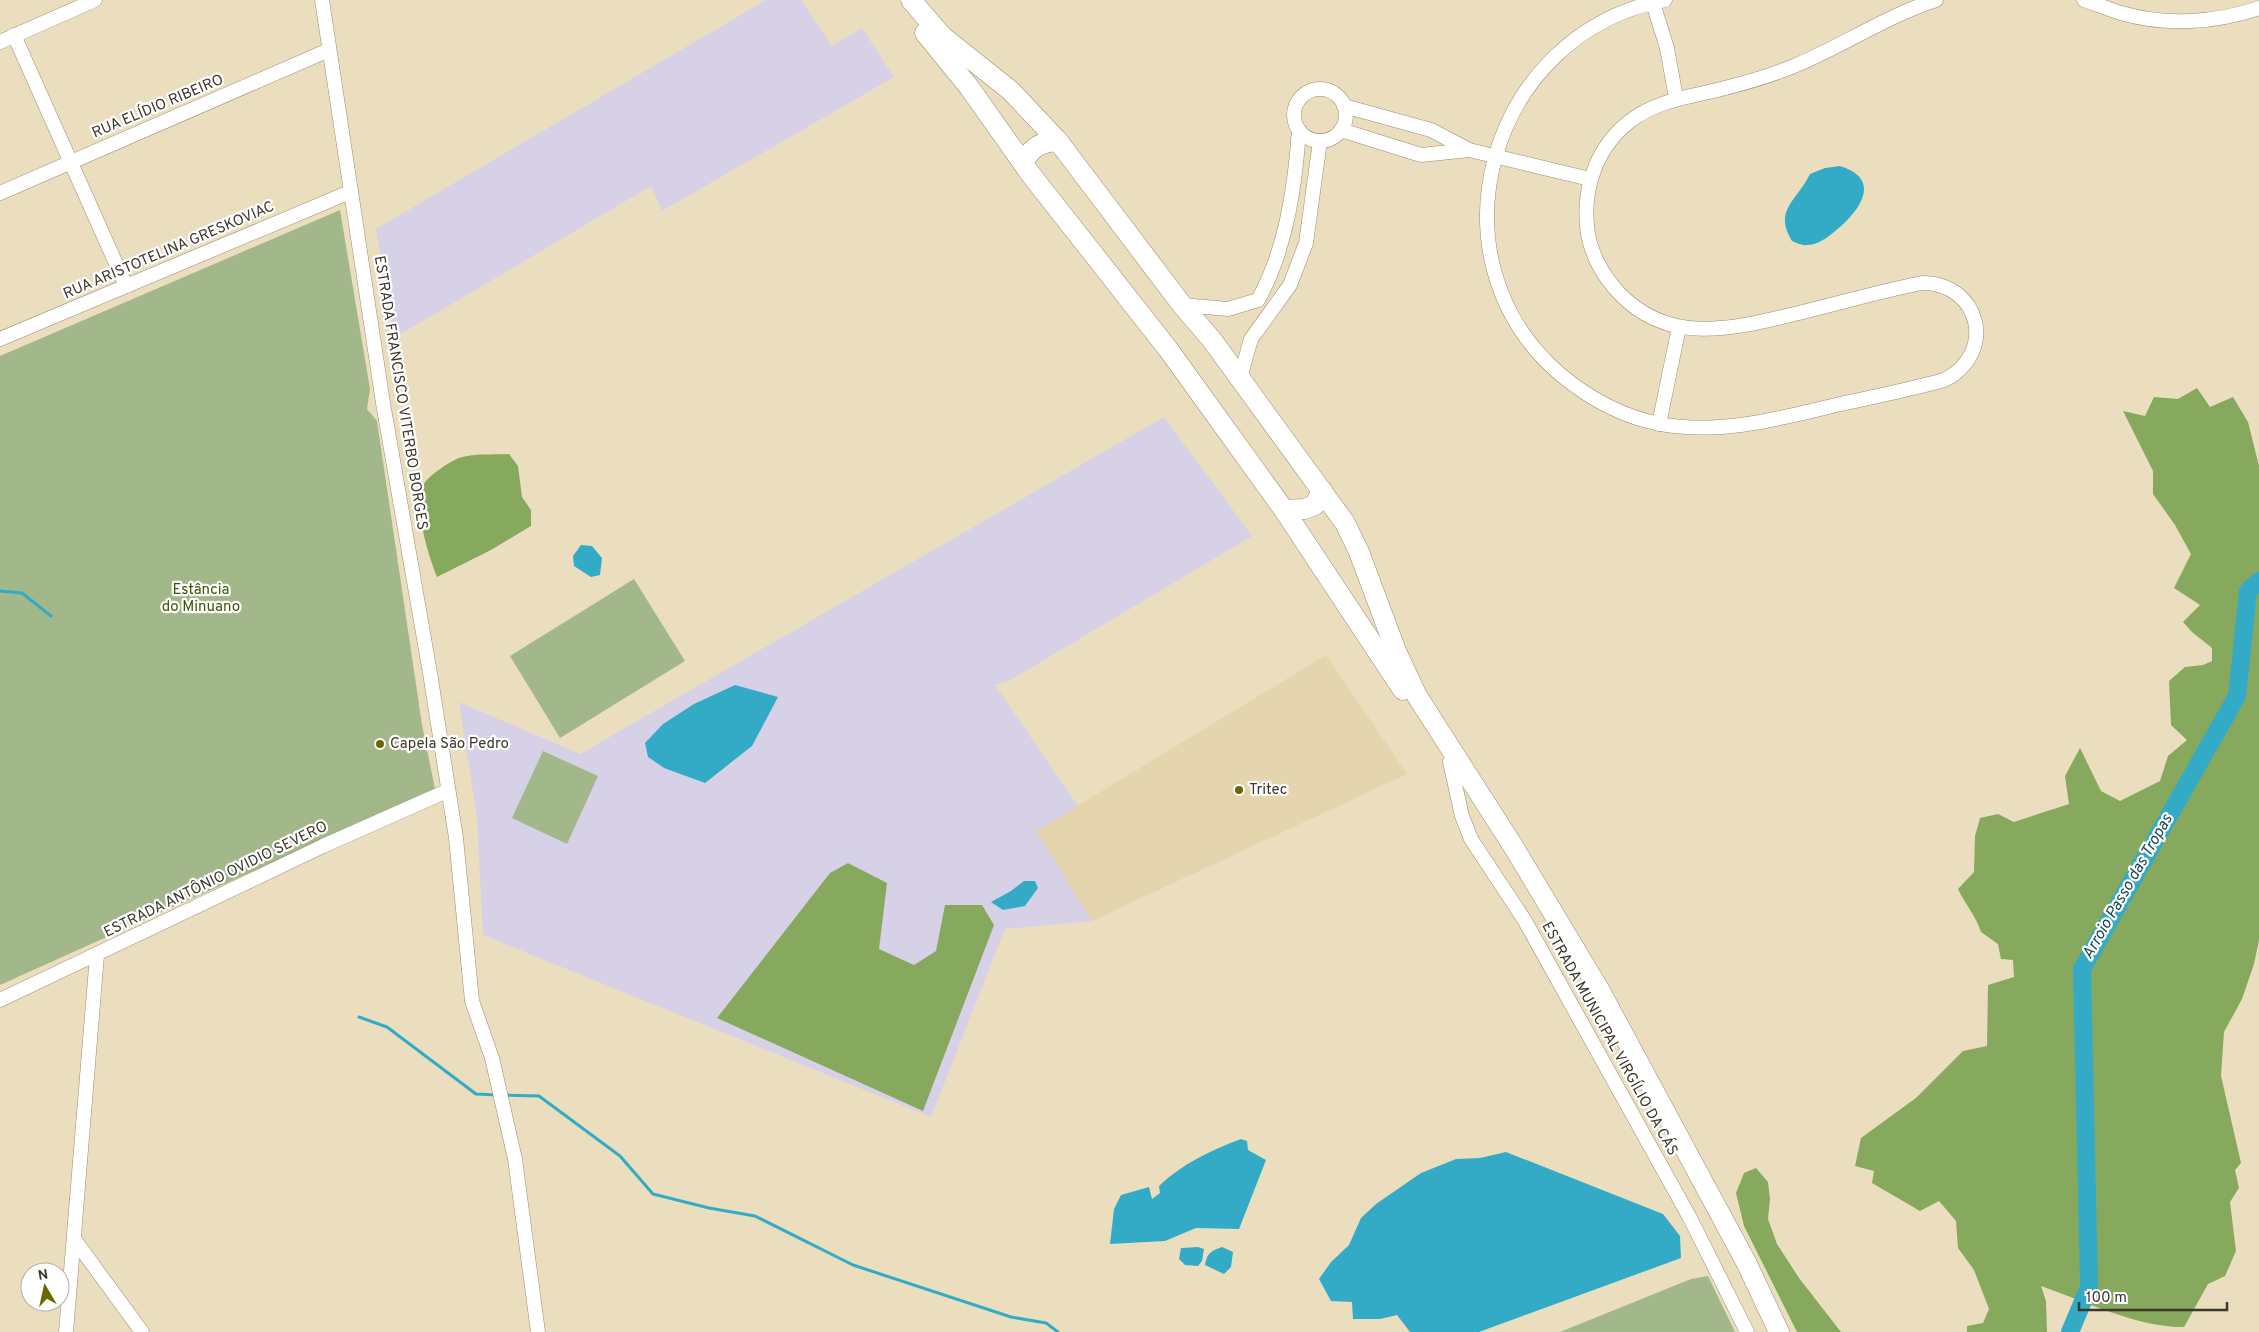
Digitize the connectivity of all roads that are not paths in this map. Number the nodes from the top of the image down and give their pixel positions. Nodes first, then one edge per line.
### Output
1 (95, 0) edge
2 (322, 0) edge
3 (1936, 0) edge
4 (2084, 0) edge
5 (1657, 1) edge
6 (908, 2) edge
7 (2259, 8) edge
8 (14, 35) junction
9 (0, 42) edge
10 (329, 50) junction
11 (1676, 98) junction
12 (1344, 106) junction
13 (1298, 130) junction
14 (1341, 130) junction
15 (1320, 141) junction
16 (1058, 142) junction
17 (1468, 150) junction
18 (1495, 156) junction
19 (71, 162) junction
20 (1023, 163) junction
21 (1590, 179) junction
22 (350, 192) junction
23 (0, 193) edge
24 (126, 286) junction
25 (1182, 305) junction
26 (1679, 327) junction
27 (0, 339) edge
28 (1240, 378) junction
29 (1659, 424) junction
30 (1322, 490) junction
31 (1284, 510) junction
32 (1450, 762) junction
33 (448, 791) junction
34 (97, 955) junction
35 (0, 1000) edge
36 (74, 1239) junction
37 (66, 1332) edge
38 (142, 1332) edge
39 (538, 1332) edge
40 (1747, 1332) edge
41 (1773, 1332) edge
42 (1779, 1332) edge

1 - 8 street
2 - 10 street, ESTRADA FRANCISCO VITERBO BORGES
3 - 11 street
4 - 7 street
5 - 11 street
5 - 18 street
6 - 16 highway
6 - 20 highway
8 - 9 street
8 - 19 street
10 - 19 street, RUA ELÍDIO RIBEIRO
10 - 22 street, ESTRADA FRANCISCO VITERBO BORGES
11 - 21 street
12 - 13 street
12 - 14 street
12 - 17 street
13 - 15 street
13 - 25 street
14 - 15 street
14 - 17 street
15 - 28 street
16 - 20 highway
16 - 25 highway
17 - 18 street
18 - 21 street
18 - 29 street
19 - 23 street, RUA ELÍDIO RIBEIRO
19 - 24 street
20 - 31 highway
21 - 26 street
22 - 24 street, RUA ARISTOTELINA GRESKOVIAC
22 - 33 street, ESTRADA FRANCISCO VITERBO BORGES
24 - 27 street, RUA ARISTOTELINA GRESKOVIAC
25 - 28 highway
26 - 29 street
26 - 29 street
28 - 30 highway
30 - 31 highway
30 - 42 highway
31 - 32 highway
32 - 40 street, ESTRADA MUNICIPAL VIRGÍLIO DA CÁS
32 - 41 highway
33 - 34 street, ESTRADA ANTÔNIO OVIDIO SEVERO
33 - 39 street
34 - 35 street, ESTRADA ANTÔNIO OVIDIO SEVERO
34 - 36 street
36 - 37 street
36 - 38 street

